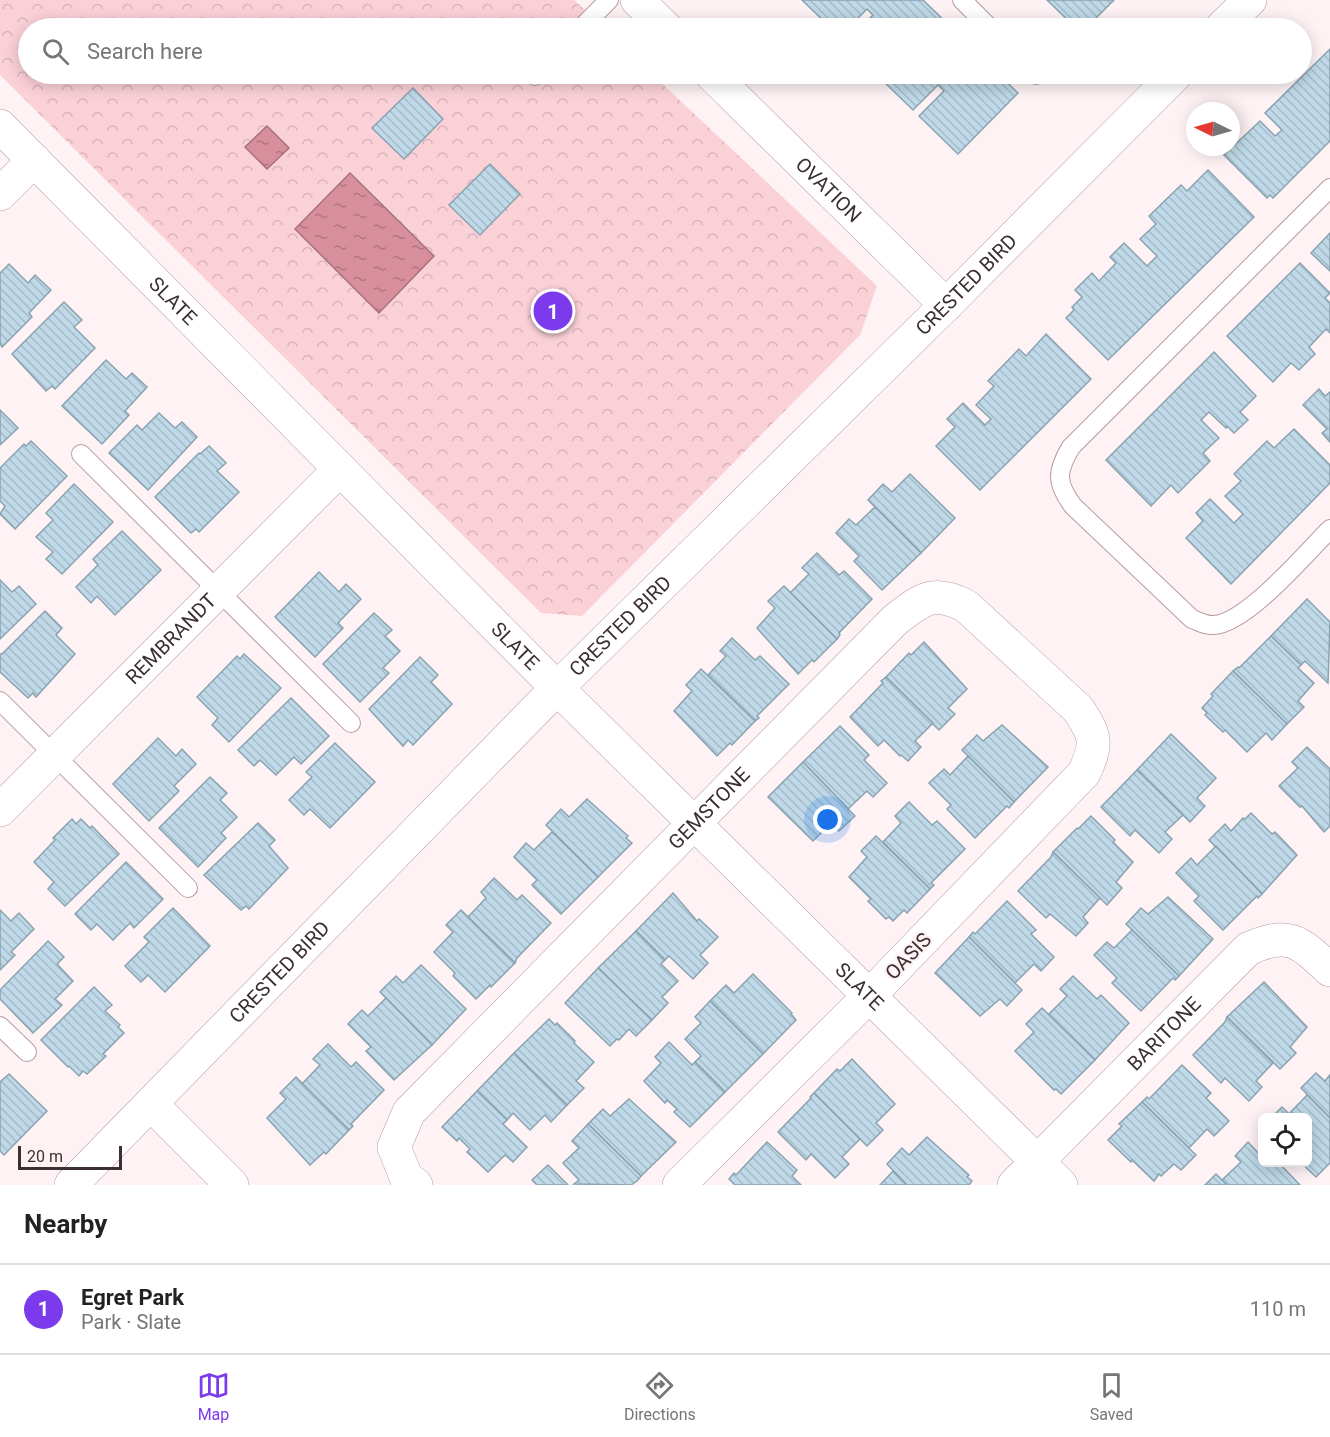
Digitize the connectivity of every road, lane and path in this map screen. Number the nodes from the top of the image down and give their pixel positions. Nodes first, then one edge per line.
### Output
1 (609, 0) edge
2 (637, 0) edge
3 (962, 0) edge
4 (1250, 0) edge
5 (591, 18) edge
6 (656, 18) edge
7 (980, 18) edge
8 (1231, 18) edge
9 (721, 84) edge
10 (1166, 84) edge
11 (0, 126) edge
12 (34, 160) junction
13 (1330, 188) edge
14 (0, 194) edge
15 (946, 305) junction
16 (81, 454) dead end
17 (340, 469) junction
18 (1330, 529) edge
19 (218, 591) junction
20 (557, 688) junction
21 (0, 700) edge
22 (1078, 709) joint
23 (351, 723) dead end
24 (55, 755) junction
25 (0, 810) edge
26 (695, 824) junction
27 (188, 888) dead end
28 (1330, 970) edge
29 (868, 996) junction
30 (0, 1026) edge
31 (27, 1052) dead end
32 (151, 1104) junction
33 (1037, 1162) junction
34 (411, 1181) edge
35 (71, 1185) edge
36 (232, 1185) edge
37 (679, 1185) edge
38 (1014, 1185) edge
39 (1061, 1185) edge

1 - 5 lane
2 - 6 street
3 - 7 lane
4 - 8 street
9 - 15 street, OVATION
10 - 15 street, CRESTED BIRD
11 - 12 street, SLATE
12 - 14 street
12 - 17 street, SLATE
13 - 18 lane
15 - 20 street, CRESTED BIRD
16 - 19 lane
17 - 19 street, REMBRANDT
17 - 20 street, SLATE
19 - 23 lane
19 - 24 street, REMBRANDT
20 - 26 street, SLATE
20 - 32 street, CRESTED BIRD
21 - 24 lane
22 - 26 street, GEMSTONE
22 - 29 street, OASIS
24 - 25 street, REMBRANDT
24 - 27 lane
26 - 29 street, SLATE
26 - 34 street, GEMSTONE
28 - 33 street, BARITONE
29 - 33 street, SLATE
29 - 37 street, OASIS
30 - 31 lane
32 - 35 street, CRESTED BIRD
32 - 36 street
33 - 38 street, BARITONE
33 - 39 street, SLATE

